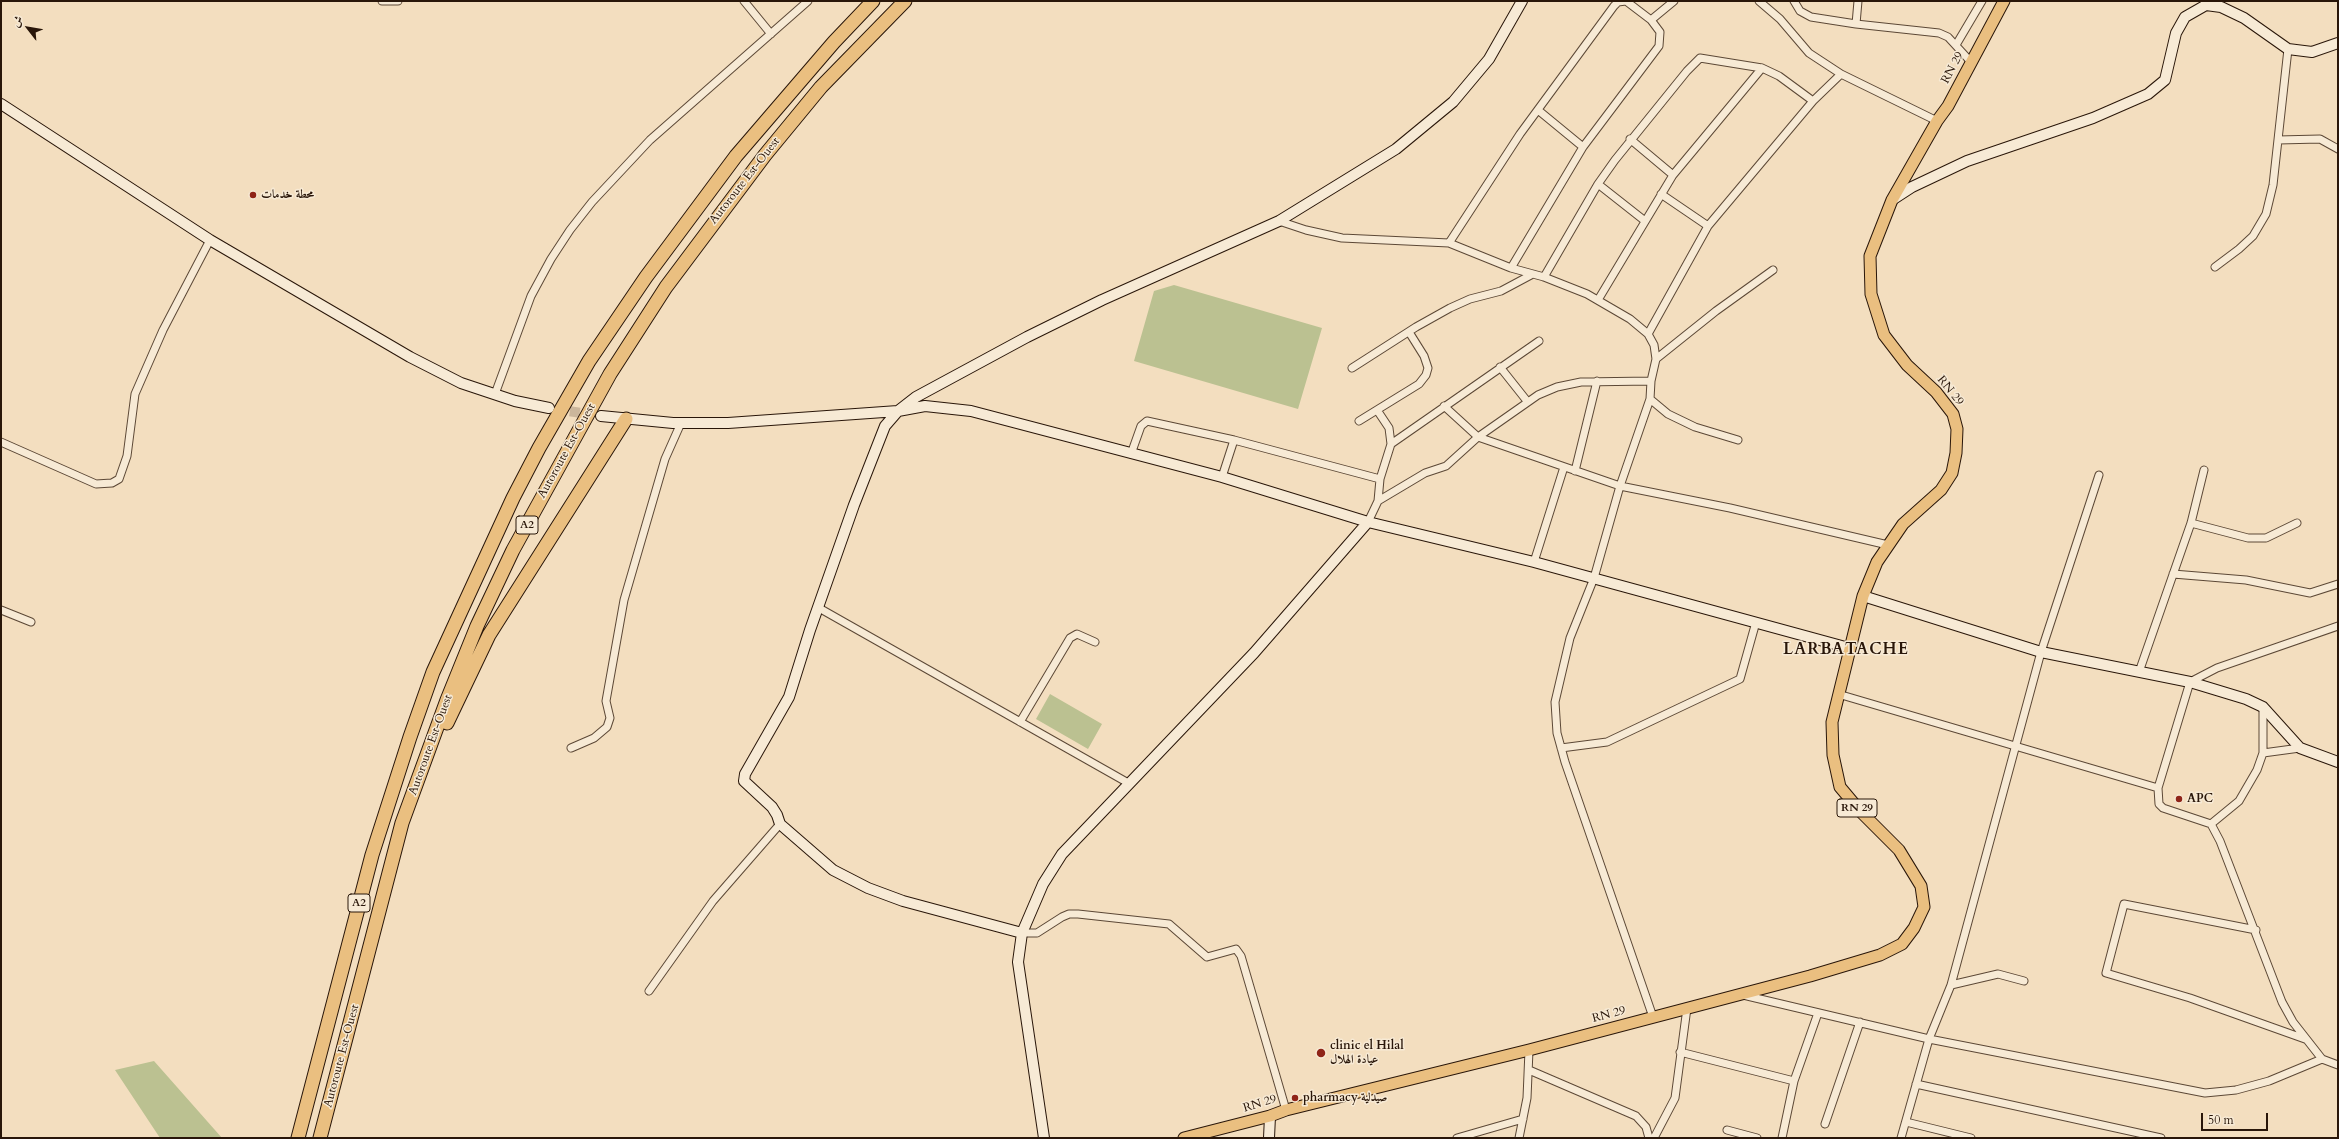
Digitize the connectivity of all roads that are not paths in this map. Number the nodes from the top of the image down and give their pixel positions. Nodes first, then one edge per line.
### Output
1 (382, 1) edge
2 (398, 1) edge
3 (744, 1) edge
4 (808, 1) edge
5 (872, 1) edge
6 (905, 1) edge
7 (1522, 1) edge
8 (1674, 1) edge
9 (1759, 1) edge
10 (1794, 1) edge
11 (1858, 1) edge
12 (1982, 1) edge
13 (2004, 1) edge
14 (1651, 20) junction
15 (1856, 24) junction
16 (771, 34) junction
17 (2338, 43) edge
18 (1956, 45) junction
19 (2288, 49) junction
20 (1972, 62) junction
21 (1762, 68) junction
22 (1841, 74) junction
23 (1813, 101) junction
24 (1, 104) edge
25 (1538, 110) junction
26 (1937, 121) junction
27 (1630, 139) junction
28 (2278, 140) junction
29 (1583, 147) junction
30 (2338, 149) edge
31 (1672, 175) junction
32 (1598, 184) junction
33 (1662, 194) junction
34 (1892, 200) junction
35 (1279, 220) junction
36 (1645, 221) junction
37 (1708, 226) junction
38 (210, 240) junction
39 (1449, 243) junction
40 (2215, 266) dead end
41 (1511, 268) junction
42 (1773, 270) dead end
43 (1531, 275) junction
44 (1544, 277) junction
45 (1598, 300) junction
46 (1409, 332) junction
47 (1648, 334) junction
48 (1539, 341) dead end
49 (1656, 359) junction
50 (1500, 367) junction
51 (1352, 368) dead end
52 (1597, 381) junction
53 (1651, 381) junction
54 (495, 394) junction
55 (1650, 399) junction
56 (1527, 401) junction
57 (1444, 406) junction
58 (549, 408) tunnel mouth
59 (1377, 410) junction
60 (898, 411) junction
61 (602, 416) tunnel mouth
62 (626, 419) junction
63 (1359, 421) dead end
64 (681, 423) junction
65 (1478, 437) junction
66 (1234, 440) junction
67 (1738, 440) dead end
68 (1, 442) edge
69 (1390, 444) junction
70 (1131, 454) junction
71 (1564, 467) junction
72 (2204, 470) dead end
73 (1575, 471) junction
74 (2099, 475) dead end
75 (1222, 477) junction
76 (1380, 479) junction
77 (1620, 486) junction
78 (1378, 501) junction
79 (1368, 522) junction
80 (2191, 523) junction
81 (2297, 524) dead end
82 (1888, 545) junction
83 (1534, 562) junction
84 (2173, 574) junction
85 (1594, 578) junction
86 (2338, 584) edge
87 (1863, 596) junction
88 (819, 608) junction
89 (1, 610) edge
90 (31, 622) dead end
91 (1756, 622) junction
92 (2338, 626) edge
93 (1095, 642) dead end
94 (1849, 648) junction
95 (2041, 652) junction
96 (2139, 672) junction
97 (2190, 682) junction
98 (1838, 694) junction
99 (2263, 707) junction
100 (1020, 722) junction
101 (2016, 746) junction
102 (571, 748) dead end
103 (1561, 748) junction
104 (2300, 748) junction
105 (2263, 753) junction
106 (2338, 762) edge
107 (418, 782) junction
108 (1130, 784) junction
109 (2158, 788) junction
110 (780, 824) junction
111 (2211, 824) junction
112 (2256, 930) junction
113 (1022, 933) junction
114 (2024, 981) dead end
115 (1951, 985) junction
116 (649, 991) dead end
117 (1739, 994) junction
118 (1687, 1008) junction
119 (1818, 1013) junction
120 (1653, 1017) junction
121 (1860, 1022) junction
122 (1929, 1039) junction
123 (2306, 1039) junction
124 (1529, 1050) junction
125 (1680, 1052) junction
126 (2322, 1059) junction
127 (2338, 1065) edge
128 (1529, 1070) junction
129 (1794, 1081) junction
130 (1916, 1084) junction
131 (1286, 1110) junction
132 (1270, 1116) junction
133 (1523, 1119) junction
134 (1906, 1122) junction
135 (1826, 1124) dead end
136 (1727, 1130) dead end
137 (298, 1138) edge
138 (320, 1138) edge
139 (1044, 1138) edge
140 (1184, 1138) edge
141 (1269, 1138) edge
142 (1457, 1138) edge
143 (1519, 1138) edge
144 (1649, 1138) edge
145 (1654, 1138) edge
146 (1757, 1138) edge
147 (1782, 1138) edge
148 (1902, 1138) edge
149 (1972, 1138) edge
150 (2161, 1138) edge

1 - 2 street
3 - 16 street
4 - 16 street
5 - 137 highway, Autoroute Est-Ouest / A2
6 - 107 highway, Autoroute Est-Ouest / A2
7 - 35 main road
8 - 14 street
9 - 22 street
10 - 15 street
11 - 15 street
12 - 18 street
13 - 20 main road, RN 29 / RN 29
14 - 25 street
14 - 29 street
15 - 18 street
16 - 54 street
17 - 19 main road
18 - 20 street
19 - 28 street
19 - 34 main road
20 - 26 main road, RN 29 / RN 29
21 - 23 street
21 - 27 street
21 - 31 street
22 - 23 street
22 - 26 street
23 - 37 street
24 - 38 main road
25 - 29 street
25 - 39 street
26 - 34 main road, RN 29 / RN 29
27 - 31 street
27 - 32 street
28 - 30 street
28 - 40 street
29 - 41 street
31 - 33 street
32 - 36 street
32 - 44 street
33 - 36 street
33 - 37 street
34 - 82 main road, RN 29 / RN 29
35 - 39 street
35 - 60 main road
36 - 45 street
37 - 47 street
38 - 54 main road
38 - 68 street
39 - 41 street
41 - 43 street
42 - 49 street
43 - 44 street
43 - 46 street
44 - 45 street
45 - 47 street
46 - 51 street
46 - 59 street
47 - 49 street
48 - 50 street
49 - 53 street
50 - 56 street
50 - 57 street
52 - 53 street
52 - 56 street
52 - 73 street
53 - 55 street
54 - 58 main road
55 - 67 street
55 - 77 street
56 - 65 street
57 - 65 street
57 - 69 street
59 - 63 street
59 - 69 street
60 - 64 main road
60 - 70 main road
60 - 88 main road
61 - 62 main road
62 - 64 main road
62 - 107 highway
64 - 102 street
65 - 71 street
65 - 78 street
66 - 70 street
66 - 75 street
66 - 76 street
69 - 76 street
70 - 75 main road
71 - 73 street
71 - 83 street
72 - 80 street
73 - 77 street
74 - 95 street
75 - 79 main road
76 - 78 street
77 - 82 street
77 - 85 street
78 - 79 street
79 - 83 main road
79 - 108 main road
80 - 81 street
80 - 84 street
82 - 87 main road, RN 29 / RN 29
83 - 85 main road
84 - 86 street
84 - 96 street
85 - 91 main road
85 - 103 street
87 - 94 main road, RN 29 / RN 29
87 - 95 main road
88 - 100 street
88 - 110 main road
89 - 90 street
91 - 94 main road
91 - 103 street
92 - 97 street
93 - 100 street
94 - 98 main road, RN 29 / RN 29
95 - 96 main road
95 - 101 street
96 - 97 main road
97 - 99 main road
97 - 109 street
98 - 101 street
98 - 117 main road, RN 29 / RN 29
99 - 104 main road
99 - 105 street
100 - 108 street
101 - 109 street
101 - 115 street
103 - 120 street
104 - 105 street
104 - 106 main road
105 - 111 street
107 - 138 highway, Autoroute Est-Ouest / A2
108 - 113 main road
109 - 111 street
110 - 113 main road
110 - 116 street
111 - 112 street
112 - 123 street
112 - 123 street
113 - 131 street
113 - 139 main road
114 - 115 street
115 - 122 street
117 - 118 main road, RN 29 / RN 29
117 - 119 street
118 - 120 main road, RN 29 / RN 29
118 - 125 street
119 - 121 street
119 - 129 street
120 - 124 main road, RN 29 / RN 29
121 - 122 street
121 - 135 street
122 - 126 street
122 - 130 street
123 - 126 street
124 - 128 street
124 - 131 main road, RN 29 / RN 29
125 - 129 street
125 - 145 street
126 - 127 street
128 - 133 street
128 - 144 street
129 - 147 street
130 - 134 street
130 - 150 street
131 - 132 main road, RN 29 / RN 29
132 - 140 main road, RN 29 / RN 29
132 - 141 main road
133 - 142 street
133 - 143 street
134 - 148 street
134 - 149 street
136 - 146 street

